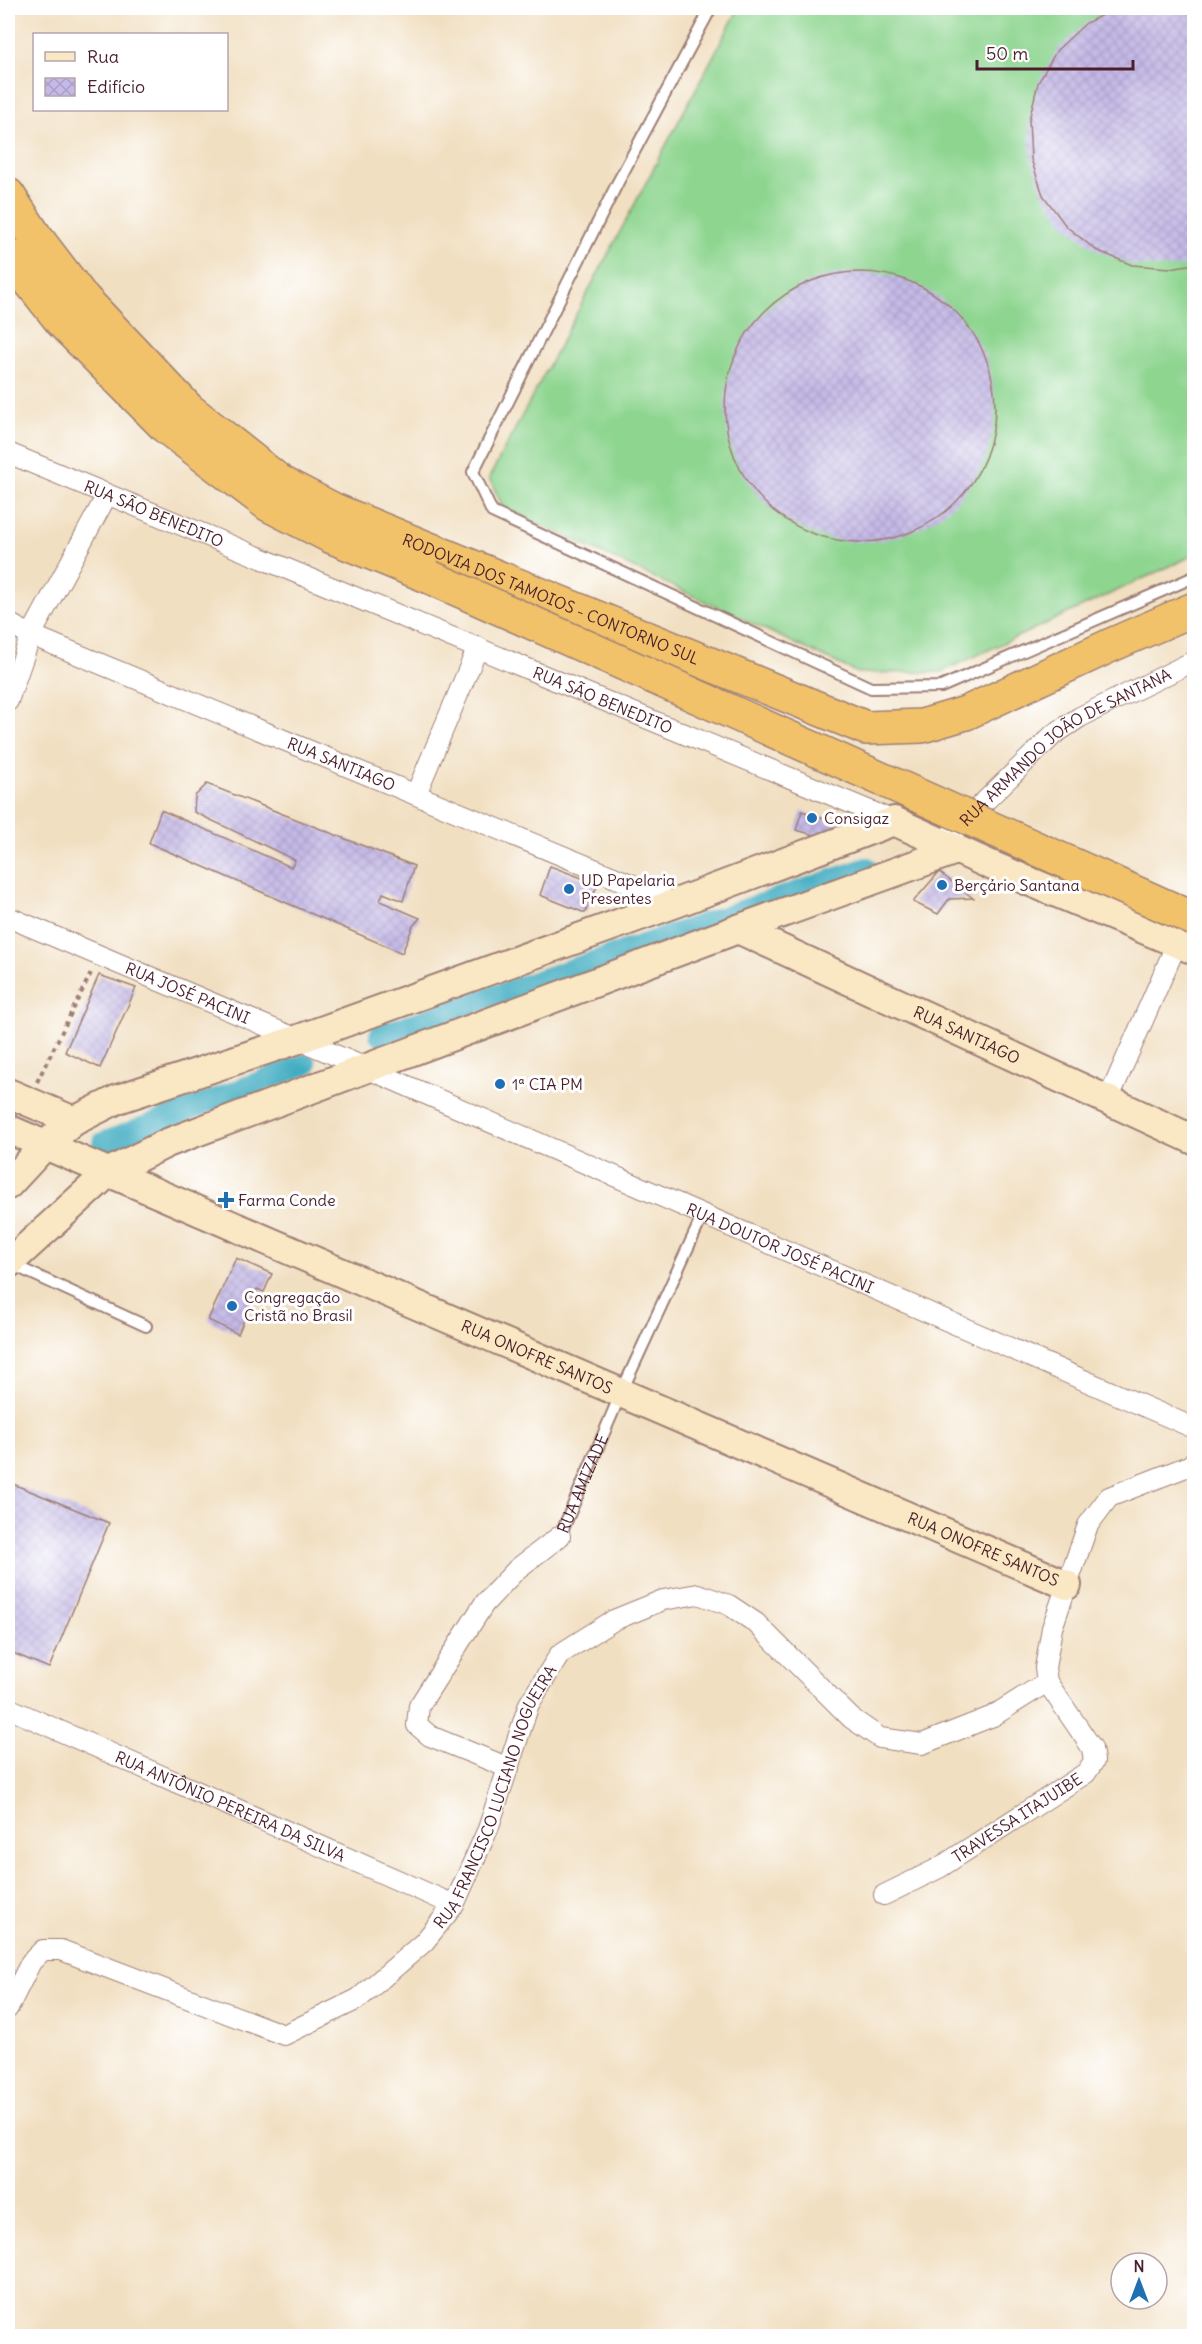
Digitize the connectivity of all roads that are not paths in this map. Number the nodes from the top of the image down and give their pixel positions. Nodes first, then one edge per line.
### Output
1 (711, 8) edge
2 (8, 195) edge
3 (8, 254) edge
4 (8, 453) edge
5 (107, 495) junction
6 (1194, 577) edge
7 (1194, 609) edge
8 (8, 623) edge
9 (31, 635) junction
10 (478, 647) junction
11 (1194, 661) edge
12 (8, 701) edge
13 (416, 794) junction
14 (894, 821) junction
15 (949, 846) junction
16 (676, 903) junction
17 (8, 917) edge
18 (738, 929) junction
19 (1189, 937) edge
20 (296, 1040) junction
21 (366, 1068) junction
22 (17, 1097) edge
23 (1108, 1100) junction
24 (74, 1121) junction
25 (8, 1129) edge
26 (1194, 1140) edge
27 (45, 1145) junction
28 (109, 1172) junction
29 (8, 1185) edge
30 (703, 1215) junction
31 (8, 1263) edge
32 (146, 1326) dead end
33 (621, 1393) junction
34 (1194, 1428) edge
35 (1194, 1461) edge
36 (560, 1536) joint
37 (1067, 1585) junction
38 (1047, 1682) junction
39 (8, 1708) edge
40 (509, 1768) junction
41 (884, 1895) dead end
42 (454, 1905) junction
43 (8, 2008) edge

1 - 6 lane
2 - 7 highway, RODOVIA DOS TAMOIOS - CONTORNO SUL
3 - 19 highway, RODOVIA DOS TAMOIOS - CONTORNO SUL, bridge
4 - 5 street, RUA SÃO BENEDITO
5 - 9 street
5 - 10 street, RUA SÃO BENEDITO
8 - 9 street, RUA SANTIAGO
9 - 12 street
9 - 13 street, RUA SANTIAGO
10 - 13 street
10 - 14 street, RUA SÃO BENEDITO
11 - 15 street, RUA ARMANDO JOÃO DE SANTANA
13 - 16 street, RUA SANTIAGO
14 - 15 street, RUA SÃO BENEDITO
14 - 16 street
15 - 18 street
15 - 19 street, RUA SÃO BENEDITO
16 - 20 street
17 - 20 street, RUA JOSÉ PACINI
18 - 21 street
18 - 23 street, RUA SANTIAGO
19 - 23 street
20 - 21 street, RUA JOSÉ PACINI
20 - 24 street
21 - 28 street
21 - 30 street, RUA DOUTOR JOSÉ PACINI
22 - 24 street
23 - 26 street, RUA SANTIAGO
24 - 27 street
25 - 27 street, RUA ONOFRE SANTOS
27 - 28 street, RUA ONOFRE SANTOS
27 - 29 street
28 - 31 street
28 - 33 street, RUA ONOFRE SANTOS
30 - 33 lane, RUA AMIZADE
30 - 34 street, RUA DOUTOR JOSÉ PACINI
31 - 32 lane
33 - 36 lane, RUA AMIZADE
33 - 37 street, RUA ONOFRE SANTOS
35 - 37 street
36 - 40 street, RUA AMIZADE
37 - 38 street
38 - 40 street, RUA FRANCISCO LUCIANO NOGUEIRA
38 - 41 street, TRAVESSA ITAJUIBE
39 - 42 street, RUA ANTÔNIO PEREIRA DA SILVA
40 - 42 street, RUA FRANCISCO LUCIANO NOGUEIRA
42 - 43 street, RUA FRANCISCO LUCIANO NOGUEIRA

